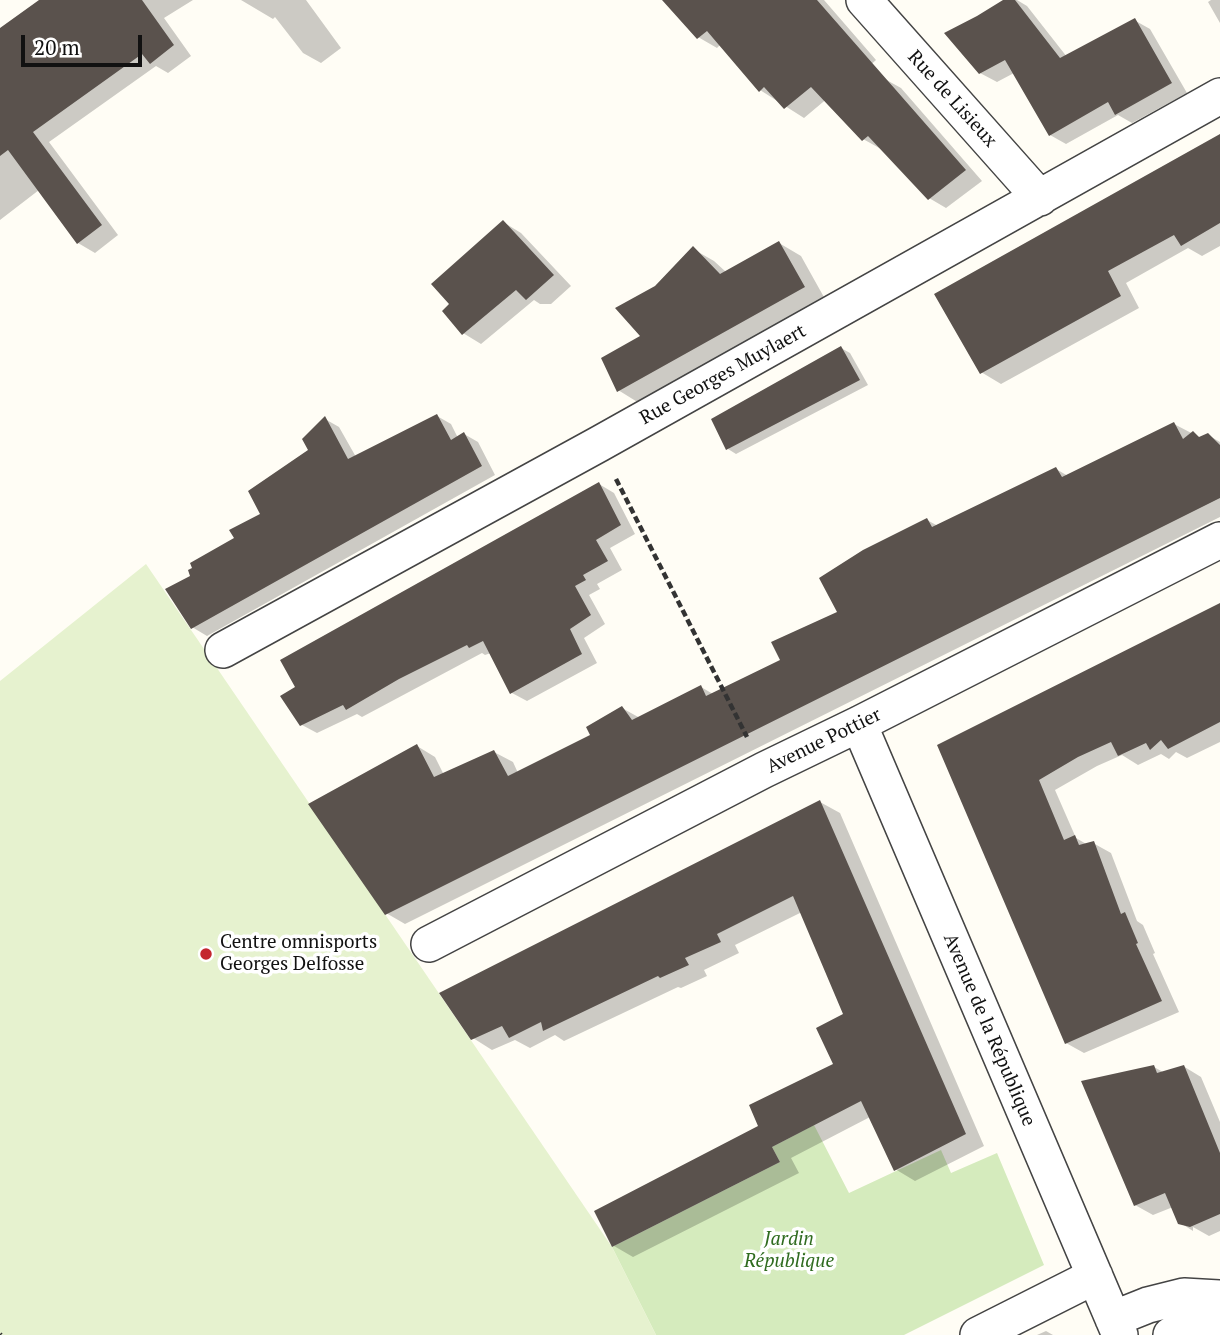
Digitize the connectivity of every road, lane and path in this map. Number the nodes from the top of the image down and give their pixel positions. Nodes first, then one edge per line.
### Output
1 (864, 0) edge
2 (1220, 96) edge
3 (1040, 198) junction
4 (599, 444) junction
5 (1220, 540) edge
6 (223, 650) dead end
7 (859, 724) junction
8 (764, 770) junction
9 (429, 944) dead end
10 (1095, 1276) junction
11 (1220, 1298) edge
12 (1117, 1327) edge
13 (1220, 1330) edge
14 (978, 1335) edge
15 (1171, 1335) edge

1 - 3 street, Rue de Lisieux
2 - 3 street, Rue Georges Muylaert
3 - 4 street, Rue Georges Muylaert
4 - 6 street, Rue Georges Muylaert
4 - 8 path
5 - 7 street, Avenue Pottier
7 - 8 street, Avenue Pottier
7 - 10 street, Avenue de la République
8 - 9 street, Avenue Pottier
10 - 12 street, Avenue de la République
10 - 14 street
11 - 12 street
13 - 15 street

